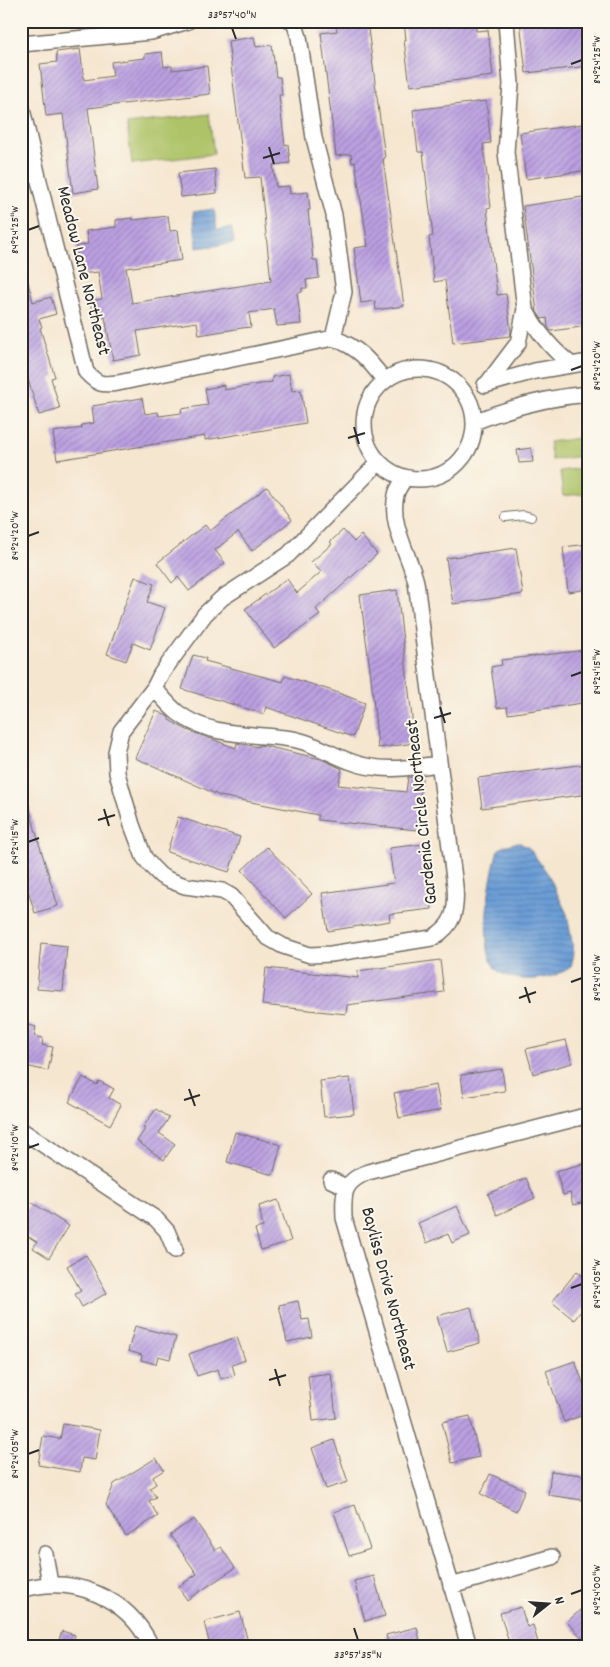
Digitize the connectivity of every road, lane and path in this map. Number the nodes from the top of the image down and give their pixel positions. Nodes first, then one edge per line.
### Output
1 (188, 21) edge
2 (292, 21) edge
3 (506, 21) edge
4 (21, 44) edge
5 (21, 105) edge
6 (525, 309) junction
7 (333, 338) junction
8 (589, 362) edge
9 (572, 365) junction
10 (385, 381) junction
11 (487, 384) junction
12 (464, 392) junction
13 (589, 394) edge
14 (474, 422) junction
15 (379, 462) junction
16 (405, 478) junction
17 (506, 517) dead end
18 (531, 517) dead end
19 (154, 688) junction
20 (439, 764) junction
21 (589, 1114) edge
22 (21, 1130) edge
23 (331, 1180) dead end
24 (346, 1187) junction
25 (175, 1250) dead end
26 (45, 1554) dead end
27 (552, 1556) dead end
28 (50, 1584) junction
29 (451, 1586) junction
30 (21, 1590) edge
31 (151, 1646) edge
32 (469, 1646) edge

1 - 4 street
2 - 7 street
3 - 6 street
5 - 7 street, Meadow Lane Northeast
6 - 9 street
6 - 11 street
7 - 10 street
8 - 9 street
9 - 11 street
10 - 12 street
10 - 15 street
11 - 12 street
12 - 14 street
13 - 14 street
14 - 16 street
15 - 16 street
15 - 19 street, Gardenia Circle Northeast
16 - 20 street, Gardenia Circle Northeast
17 - 18 lane
19 - 20 street
19 - 20 street, Gardenia Circle Northeast
21 - 24 street, Bayliss Drive Northeast
22 - 25 street
23 - 24 street
24 - 29 street, Bayliss Drive Northeast
26 - 28 street
27 - 29 street
28 - 30 street
28 - 31 street
29 - 32 street, Bayliss Drive Northeast

